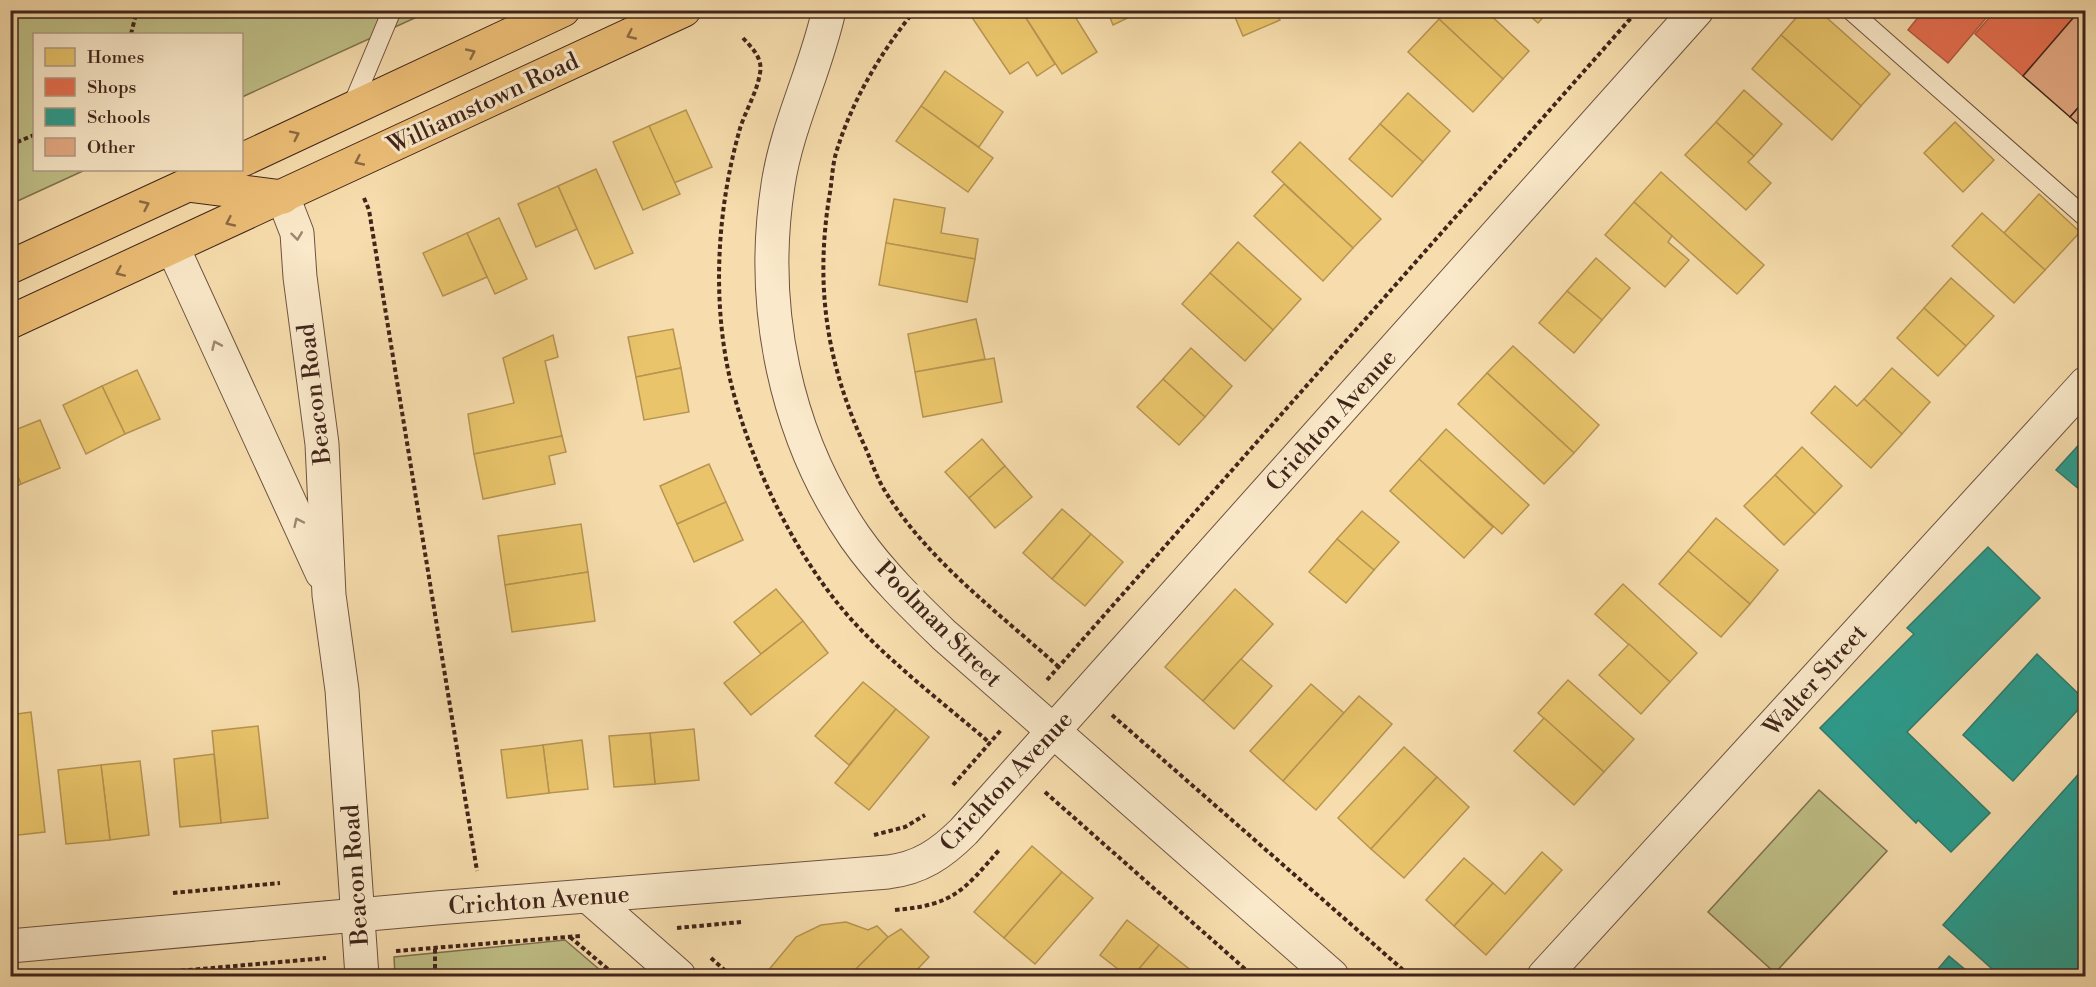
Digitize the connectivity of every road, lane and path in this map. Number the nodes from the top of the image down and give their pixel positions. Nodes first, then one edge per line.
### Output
1 (137, 10) edge
2 (392, 10) edge
3 (563, 10) edge
4 (684, 10) edge
5 (829, 10) edge
6 (915, 10) edge
7 (1638, 10) edge
8 (1697, 10) edge
9 (1850, 10) edge
10 (131, 33) edge
11 (350, 109) junction
12 (33, 135) edge
13 (10, 145) edge
14 (243, 160) edge
15 (349, 166) junction
16 (218, 171) edge
17 (185, 186) junction
18 (283, 197) junction
19 (2085, 218) edge
20 (173, 248) junction
21 (10, 267) edge
22 (10, 322) edge
23 (2085, 383) edge
24 (329, 595) junction
25 (1058, 667) junction
26 (1086, 692) junction
27 (1024, 706) junction
28 (1052, 731) junction
29 (952, 786) dead end
30 (930, 812) dead end
31 (865, 835) dead end
32 (488, 868) dead end
33 (476, 869) junction
34 (588, 896) junction
35 (482, 904) junction
36 (358, 917) junction
37 (570, 937) dead end
38 (10, 946) edge
39 (361, 965) edge
40 (121, 976) edge
41 (435, 976) edge
42 (616, 976) edge
43 (679, 976) edge
44 (1332, 976) edge
45 (1410, 976) edge
46 (1544, 976) edge

1 - 10 path
2 - 11 lane
11 -> 3 main road, Williamstown Road
4 -> 15 main road, Williamstown Road
5 - 27 street, Poolman Street
6 - 25 path
7 - 25 path
8 - 26 street, Crichton Avenue
9 - 19 lane
14 -> 11 main road, Williamstown Road
12 - 13 path
15 - 18 main road, Williamstown Road
15 - 33 path
16 - 17 main road
17 - 18 main road
17 - 20 main road
21 -> 17 main road
18 -> 20 main road, Williamstown Road
18 -> 24 street, Beacon Road
20 -> 22 main road, Williamstown Road
24 -> 20 street, Beacon Road
23 - 46 street, Walter Street
24 - 36 street, Beacon Road
25 - 26 path
25 - 27 path
26 - 28 street, Crichton Avenue
26 - 45 path
27 - 28 street, Poolman Street
27 - 29 path
28 - 34 street, Crichton Avenue
28 - 44 street, Poolman Street
30 - 31 path
32 - 33 path
33 - 35 path
34 - 35 street, Crichton Avenue
34 - 43 street
35 - 36 street, Crichton Avenue
36 - 38 street, Crichton Avenue
36 - 39 street, Beacon Road
37 - 42 path
39 - 40 path
39 - 41 path

